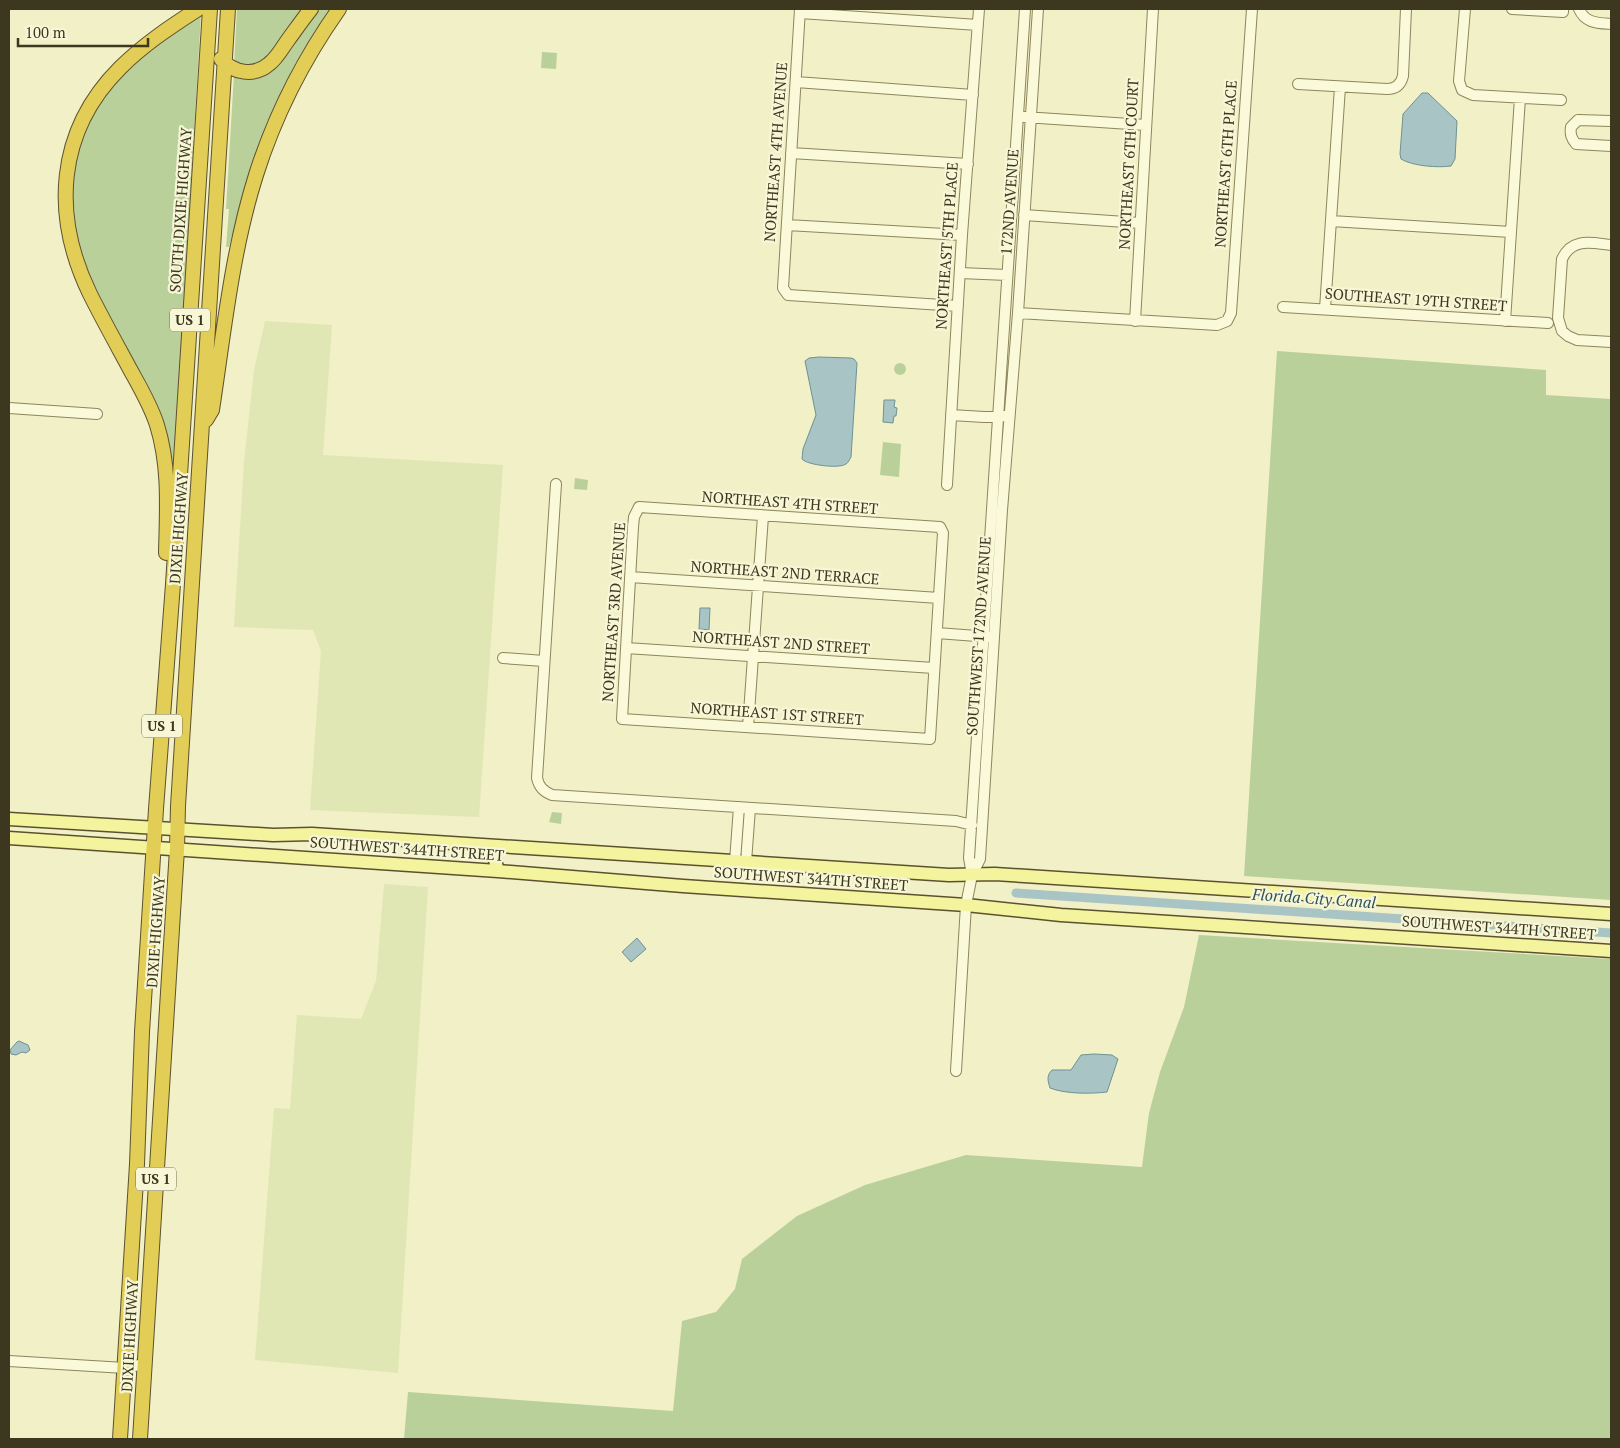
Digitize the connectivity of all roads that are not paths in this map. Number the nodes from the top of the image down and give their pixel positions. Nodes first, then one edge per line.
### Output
1 (198, 9) edge
2 (228, 9) edge
3 (311, 9) edge
4 (339, 9) edge
5 (979, 9) edge
6 (1025, 9) edge
7 (1038, 9) edge
8 (1154, 9) edge
9 (1252, 9) edge
10 (1406, 9) edge
11 (1465, 9) edge
12 (1512, 9) edge
13 (1579, 9) edge
14 (1563, 10) edge
15 (800, 11) edge
16 (210, 13) edge
17 (1611, 24) edge
18 (978, 25) junction
19 (225, 64) junction
20 (796, 82) junction
21 (1298, 84) dead end
22 (1340, 86) junction
23 (972, 96) junction
24 (1520, 98) junction
25 (1561, 100) dead end
26 (1018, 117) junction
27 (1030, 118) junction
28 (1611, 121) edge
29 (1145, 125) junction
30 (1611, 146) edge
31 (791, 153) junction
32 (968, 164) junction
33 (1024, 215) junction
34 (1331, 221) junction
35 (1140, 223) junction
36 (787, 225) junction
37 (1511, 232) junction
38 (962, 236) junction
39 (1611, 245) edge
40 (960, 273) junction
41 (1007, 275) junction
42 (958, 306) junction
43 (1283, 307) dead end
44 (1325, 309) junction
45 (1018, 312) junction
46 (1135, 321) junction
47 (1505, 321) junction
48 (1548, 323) dead end
49 (1611, 342) edge
50 (1000, 397) joint
51 (1012, 397) joint
52 (9, 408) edge
53 (97, 414) dead end
54 (951, 415) junction
55 (1010, 415) junction
56 (998, 417) junction
57 (202, 427) junction
58 (556, 484) dead end
59 (947, 485) dead end
60 (639, 507) joint
61 (762, 516) junction
62 (630, 577) junction
63 (758, 586) junction
64 (939, 598) junction
65 (170, 623) junction
66 (936, 633) junction
67 (989, 637) junction
68 (626, 648) junction
69 (753, 656) junction
70 (503, 658) dead end
71 (544, 661) junction
72 (934, 668) junction
73 (622, 719) joint
74 (748, 727) junction
75 (744, 807) junction
76 (9, 818) edge
77 (972, 825) junction
78 (155, 828) junction
79 (178, 830) junction
80 (9, 838) edge
81 (491, 846) junction
82 (505, 846) junction
83 (154, 848) junction
84 (177, 850) junction
85 (740, 862) junction
86 (498, 871) junction
87 (972, 875) junction
88 (966, 905) junction
89 (1611, 914) edge
90 (1611, 951) edge
91 (956, 1071) dead end
92 (9, 1361) edge
93 (144, 1364) junction
94 (125, 1368) junction
95 (120, 1439) edge
96 (140, 1439) edge

1 - 65 highway
2 - 19 highway, US 1
3 - 19 highway
4 - 57 highway
5 - 18 street, NORTHEAST 5TH PLACE
6 - 26 street, 172ND AVENUE
7 - 27 street, 172ND AVENUE
8 - 29 street, NORTHEAST 6TH COURT
9 - 46 street, NORTHEAST 6TH PLACE
10 - 22 street
11 - 24 street
12 - 14 street
13 - 17 street
15 - 18 street
15 - 20 street, NORTHEAST 4TH AVENUE
16 - 19 highway
16 - 65 highway, SOUTH DIXIE HIGHWAY / US 1
18 - 23 street, NORTHEAST 5TH PLACE
19 - 57 highway, US 1
20 - 23 street
20 - 31 street, NORTHEAST 4TH AVENUE
21 - 22 street
22 - 34 street
23 - 32 street, NORTHEAST 5TH PLACE
24 - 25 street
24 - 37 street
26 - 27 street
26 - 41 street, 172ND AVENUE
27 - 29 street
27 - 33 street, 172ND AVENUE
28 - 30 street
29 - 35 street, NORTHEAST 6TH COURT
31 - 32 street
31 - 36 street, NORTHEAST 4TH AVENUE
32 - 38 street, NORTHEAST 5TH PLACE
33 - 35 street
33 - 45 street, 172ND AVENUE
34 - 37 street
34 - 44 street
35 - 46 street, NORTHEAST 6TH COURT
36 - 38 street
36 - 42 street, NORTHEAST 4TH AVENUE
37 - 47 street
38 - 40 street, NORTHEAST 5TH PLACE
39 - 49 street
40 - 41 street
40 - 42 street, NORTHEAST 5TH PLACE
41 - 50 street, 172ND AVENUE
42 - 54 street, NORTHEAST 5TH PLACE
43 - 44 street, SOUTHEAST 19TH STREET
44 - 47 street, SOUTHEAST 19TH STREET
45 - 46 street
45 - 51 street, 172ND AVENUE
47 - 48 street, SOUTHEAST 19TH STREET
50 - 56 street, SOUTHWEST 172ND AVENUE
51 - 55 street, SOUTHWEST 172ND AVENUE
52 - 53 street
54 - 56 street
54 - 59 street, NORTHEAST 5TH PLACE
55 - 56 street
55 - 67 street, SOUTHWEST 172ND AVENUE
56 - 67 street, SOUTHWEST 172ND AVENUE
57 - 79 highway, DIXIE HIGHWAY / US 1
58 - 71 street
60 - 61 street, NORTHEAST 4TH STREET
60 - 62 street, NORTHEAST 3RD AVENUE
61 - 63 street
61 - 64 street, NORTHEAST 4TH STREET
62 - 63 street, NORTHEAST 2ND TERRACE
62 - 68 street, NORTHEAST 3RD AVENUE
63 - 64 street, NORTHEAST 2ND TERRACE
63 - 69 street
64 - 66 street
65 - 78 highway, DIXIE HIGHWAY / US 1
66 - 67 street
66 - 72 street
67 - 77 street, SOUTHWEST 172ND AVENUE
67 - 87 street, SOUTHWEST 172ND AVENUE
68 - 69 street, NORTHEAST 2ND STREET
68 - 73 street, NORTHEAST 3RD AVENUE
69 - 72 street, NORTHEAST 2ND STREET
69 - 74 street
70 - 71 street
71 - 75 street
72 - 74 street, NORTHEAST 1ST STREET
73 - 74 street, NORTHEAST 1ST STREET
75 - 77 street
75 - 85 street
76 - 78 main road, SOUTHWEST 344TH STREET
77 - 87 street, SOUTHWEST 172ND AVENUE
78 - 79 main road, SOUTHWEST 344TH STREET
78 - 83 highway, DIXIE HIGHWAY / US 1
79 - 81 main road, SOUTHWEST 344TH STREET
79 - 84 highway, DIXIE HIGHWAY / US 1
80 - 83 main road, SOUTHWEST 344TH STREET
81 - 82 main road, SOUTHWEST 344TH STREET
81 - 86 main road
82 - 85 main road, SOUTHWEST 344TH STREET
82 - 86 main road
83 - 84 main road, SOUTHWEST 344TH STREET
83 - 94 highway, DIXIE HIGHWAY / US 1
84 - 86 main road, SOUTHWEST 344TH STREET
84 - 93 highway, DIXIE HIGHWAY / US 1
85 - 87 main road, SOUTHWEST 344TH STREET
86 - 88 main road, SOUTHWEST 344TH STREET
87 - 88 street, SOUTHWEST 172ND AVENUE
87 - 89 main road, SOUTHWEST 344TH STREET
88 - 90 main road, SOUTHWEST 344TH STREET
88 - 91 street, SOUTHWEST 172ND AVENUE
92 - 94 street
93 - 94 street
93 - 96 highway, DIXIE HIGHWAY / US 1
94 - 95 highway, DIXIE HIGHWAY / US 1

